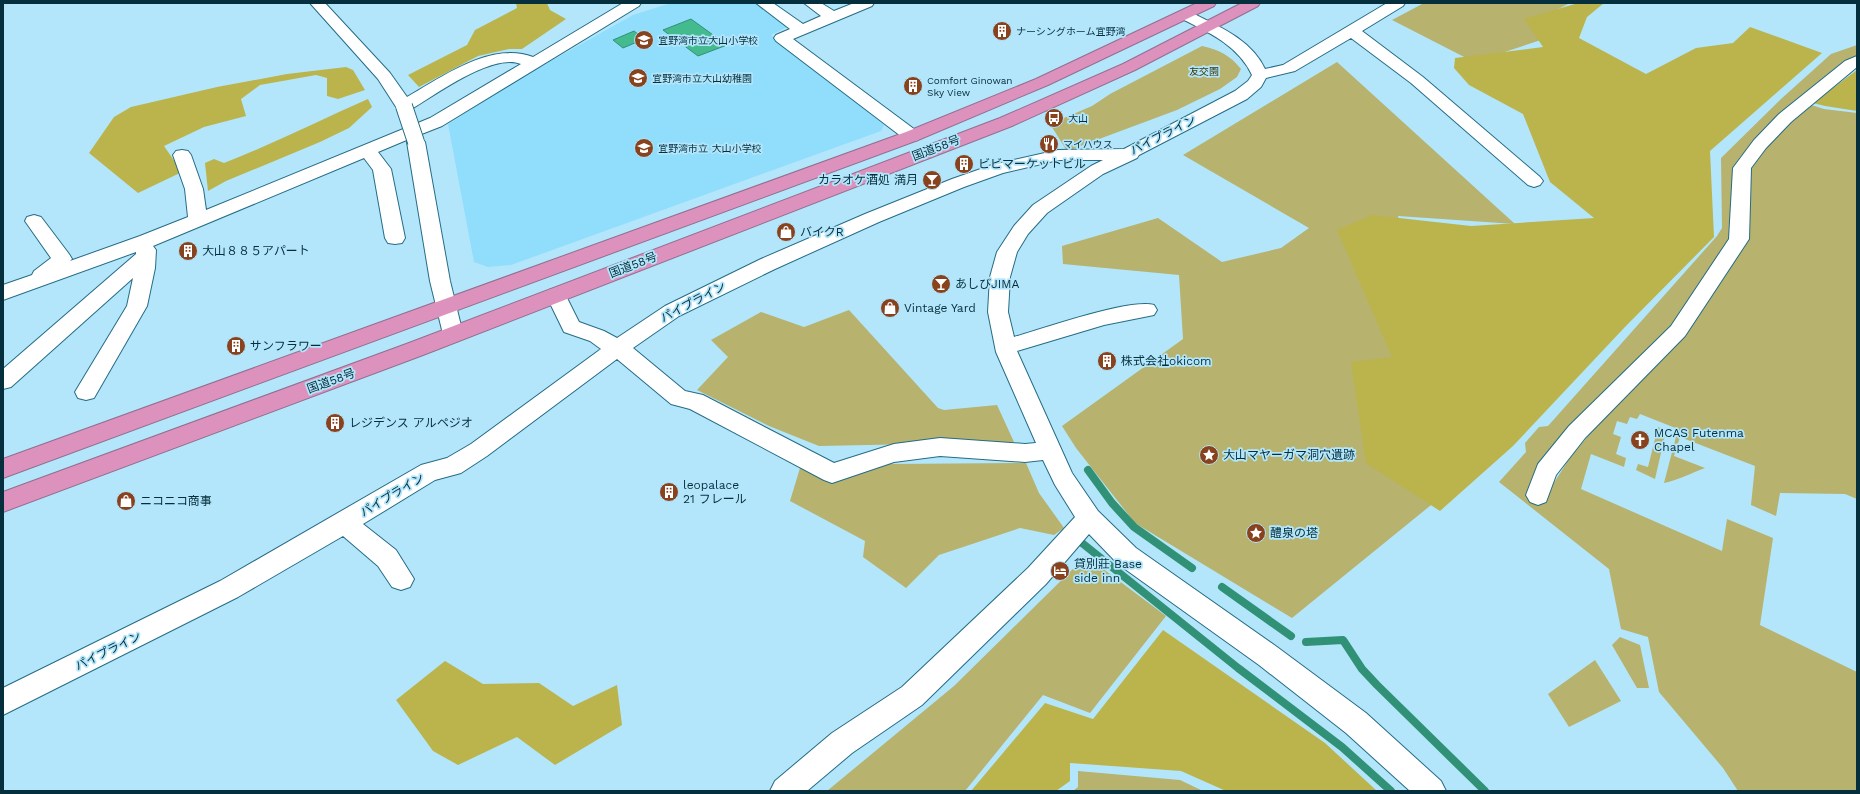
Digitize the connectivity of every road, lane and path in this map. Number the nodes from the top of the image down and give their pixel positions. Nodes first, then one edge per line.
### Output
1 (317, 3) edge
2 (634, 3) edge
3 (763, 3) edge
4 (811, 3) edge
5 (866, 3) edge
6 (1172, 3) edge
7 (1209, 3) edge
8 (1253, 3) edge
9 (1398, 3) edge
10 (1187, 14) junction
11 (832, 17) junction
12 (1207, 27) junction
13 (801, 30) junction
14 (1351, 30) junction
15 (1857, 61) edge
16 (533, 63) junction
17 (1260, 74) junction
18 (404, 106) junction
19 (912, 136) junction
20 (367, 151) junction
21 (1131, 154) junction
22 (182, 155) dead end
23 (1534, 180) dead end
24 (198, 220) junction
25 (34, 221) dead end
26 (394, 238) dead end
27 (146, 248) junction
28 (34, 282) junction
29 (3, 293) edge
30 (556, 295) junction
31 (446, 307) junction
32 (1147, 310) dead end
33 (453, 334) junction
34 (1006, 347) junction
35 (616, 349) junction
36 (3, 381) edge
37 (86, 392) dead end
38 (1050, 450) junction
39 (3, 469) edge
40 (1538, 495) dead end
41 (3, 502) edge
42 (1089, 518) junction
43 (345, 523) junction
44 (400, 579) dead end
45 (3, 702) edge
46 (785, 791) edge
47 (1431, 791) edge

1 - 18 street
2 - 16 street
3 - 13 street
4 - 11 street
5 - 11 street
6 - 10 street
7 - 10 highway, 国道58号
8 - 12 highway, 国道58号
9 - 14 street
10 - 12 street
10 - 19 highway, 国道58号
11 - 13 street
12 - 17 street
12 - 30 highway, 国道58号
13 - 19 street
14 - 17 street
14 - 23 street
15 - 40 street
16 - 18 street
16 - 20 street
17 - 21 street, パイプライン
18 - 31 street, bridge
19 - 31 highway, 国道58号
20 - 24 street
20 - 26 street
21 - 34 street
21 - 35 street, パイプライン
22 - 24 street
24 - 27 street
25 - 28 street
27 - 28 street
27 - 36 street
27 - 37 street
28 - 29 street
30 - 33 highway, 国道58号
30 - 35 street
31 - 33 street
31 - 39 highway, 国道58号
32 - 34 street
33 - 41 highway, 国道58号
34 - 38 street
35 - 38 street
35 - 43 street, パイプライン
38 - 42 street
42 - 46 street
42 - 47 street
43 - 44 street
43 - 45 street, パイプライン

